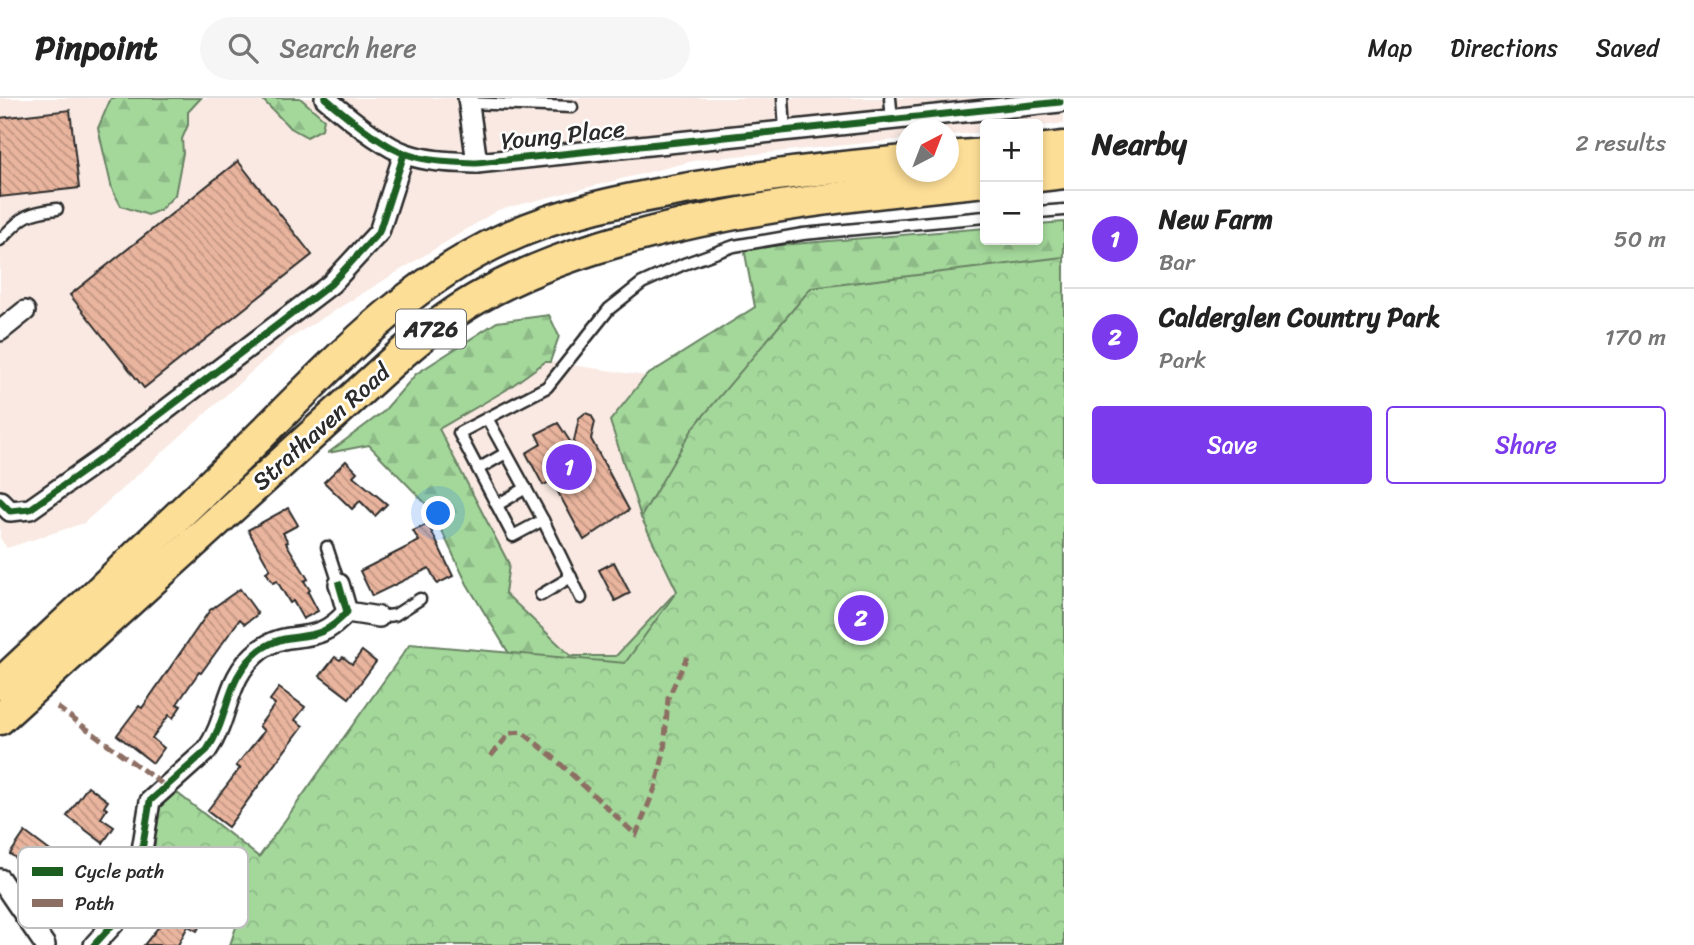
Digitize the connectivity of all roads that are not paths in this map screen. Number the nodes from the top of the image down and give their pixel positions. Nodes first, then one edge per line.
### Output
1 (325, 98) edge
2 (783, 98) edge
3 (890, 98) edge
4 (468, 101) edge
5 (1060, 102) dead end
6 (572, 107) dead end
7 (892, 120) junction
8 (785, 131) junction
9 (1064, 147) edge
10 (1043, 149) edge
11 (404, 154) junction
12 (980, 154) edge
13 (959, 156) edge
14 (896, 162) edge
15 (477, 163) junction
16 (1064, 173) edge
17 (1043, 175) edge
18 (980, 182) edge
19 (57, 209) dead end
20 (1064, 209) edge
21 (1043, 211) edge
22 (980, 218) edge
23 (0, 240) edge
24 (24, 311) dead end
25 (0, 331) edge
26 (487, 418) junction
27 (506, 453) junction
28 (478, 469) junction
29 (526, 488) junction
30 (0, 501) edge
31 (497, 505) junction
32 (543, 520) junction
33 (327, 547) dead end
34 (571, 577) junction
35 (339, 584) joint
36 (541, 595) dead end
37 (581, 598) dead end
38 (420, 599) dead end
39 (347, 612) junction
40 (379, 617) joint
41 (0, 684) edge
42 (0, 719) edge
43 (143, 847) edge
44 (0, 879) edge
45 (18, 905) edge
46 (34, 928) edge
47 (110, 928) edge
48 (46, 945) edge
49 (94, 945) edge

1 - 11 street, Young Place
2 - 8 lane
3 - 7 lane
4 - 6 lane
4 - 15 street, Young Place
5 - 7 street, Young Place
7 - 8 street, Young Place
8 - 15 street, Young Place
9 - 10 main road
11 - 15 street, Young Place
11 - 30 street
12 - 13 main road
14 - 41 main road, Strathaven Road / A726
16 - 17 main road
18 - 42 main road, Strathaven Road / A726
19 - 23 lane
20 - 21 lane
22 - 26 lane
24 - 25 street
26 - 27 lane
26 - 28 lane
27 - 28 lane
27 - 29 lane
28 - 31 lane
29 - 31 lane
29 - 32 lane
31 - 32 lane
32 - 34 lane
33 - 35 lane
34 - 36 lane
34 - 37 lane
35 - 39 street
38 - 40 lane
39 - 40 street
39 - 43 street
44 - 45 street
46 - 48 street
47 - 49 street

